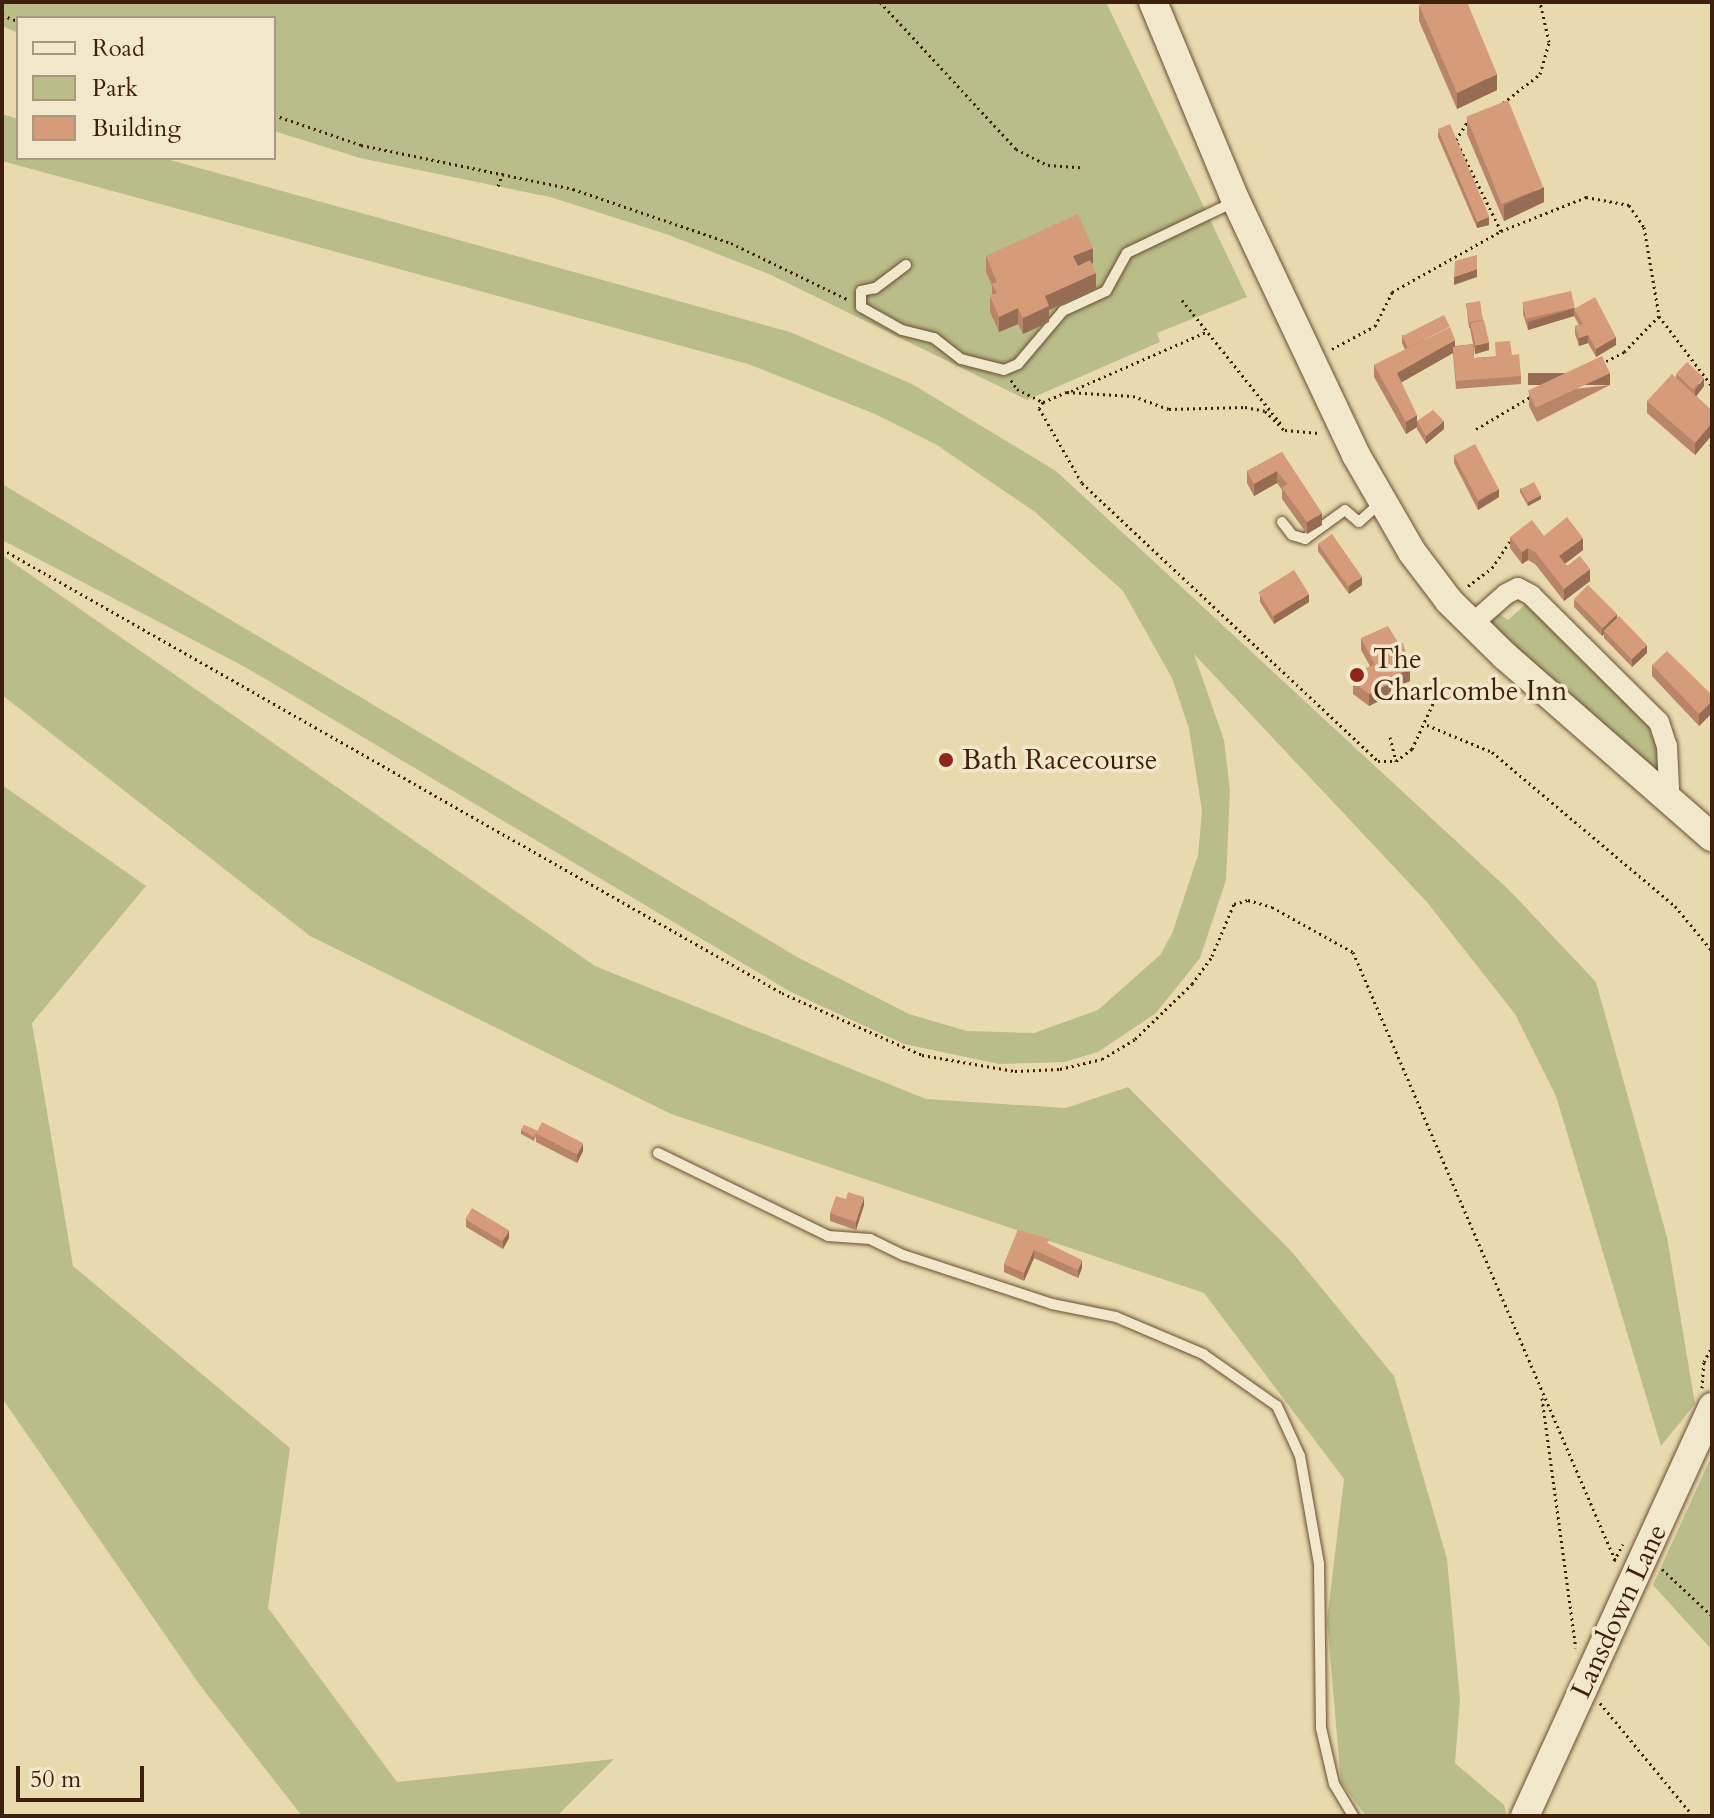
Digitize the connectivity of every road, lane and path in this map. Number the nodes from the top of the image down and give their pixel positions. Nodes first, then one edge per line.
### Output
1 (880, 2) edge
2 (1153, 2) edge
3 (1540, 2) edge
4 (1490, 109) edge
5 (276, 116) edge
6 (1478, 116) edge
7 (1080, 167) dead end
8 (503, 173) junction
9 (498, 186) dead end
10 (1236, 201) junction
11 (1501, 231) junction
12 (906, 265) dead end
13 (1182, 300) dead end
14 (861, 307) junction
15 (1659, 316) junction
16 (1206, 332) junction
17 (1310, 359) junction
18 (1600, 364) edge
19 (1004, 370) junction
20 (1712, 386) edge
21 (1067, 392) junction
22 (1539, 392) edge
23 (1043, 402) junction
24 (1476, 429) dead end
25 (1285, 431) junction
26 (1326, 435) dead end
27 (1381, 502) junction
28 (1282, 522) dead end
29 (1517, 536) edge
30 (2, 549) edge
31 (1449, 601) junction
32 (1472, 624) junction
33 (1442, 684) dead end
34 (1427, 725) junction
35 (1390, 737) dead end
36 (1396, 761) junction
37 (1664, 796) junction
38 (1712, 837) edge
39 (1712, 951) edge
40 (658, 1153) dead end
41 (1541, 1391) junction
42 (1712, 1407) edge
43 (1638, 1572) junction
44 (1712, 1616) edge
45 (1576, 1659) dead end
46 (1582, 1690) junction
47 (1353, 1816) edge
48 (1525, 1816) edge
49 (1693, 1816) edge

1 - 7 path
2 - 10 street
3 - 4 path
5 - 8 path
6 - 11 path
8 - 9 path
8 - 14 path
10 - 17 street
10 - 19 lane
11 - 15 path
11 - 17 path
12 - 14 lane
13 - 16 path
14 - 19 lane
15 - 18 path
15 - 20 path
16 - 21 path
16 - 25 path
17 - 27 street
19 - 23 path
21 - 23 path
21 - 25 path
22 - 24 path
23 - 36 path
25 - 26 path
27 - 28 lane
27 - 31 street
29 - 31 path
30 - 41 path
31 - 32 street
32 - 37 street
32 - 37 street
33 - 34 path
34 - 36 path
34 - 39 path
35 - 36 path
37 - 38 street
40 - 47 lane
41 - 43 path
41 - 45 path
42 - 43 street, Lansdown Lane
43 - 44 path
43 - 46 street, Lansdown Lane
46 - 48 street, Lansdown Lane
46 - 49 path

